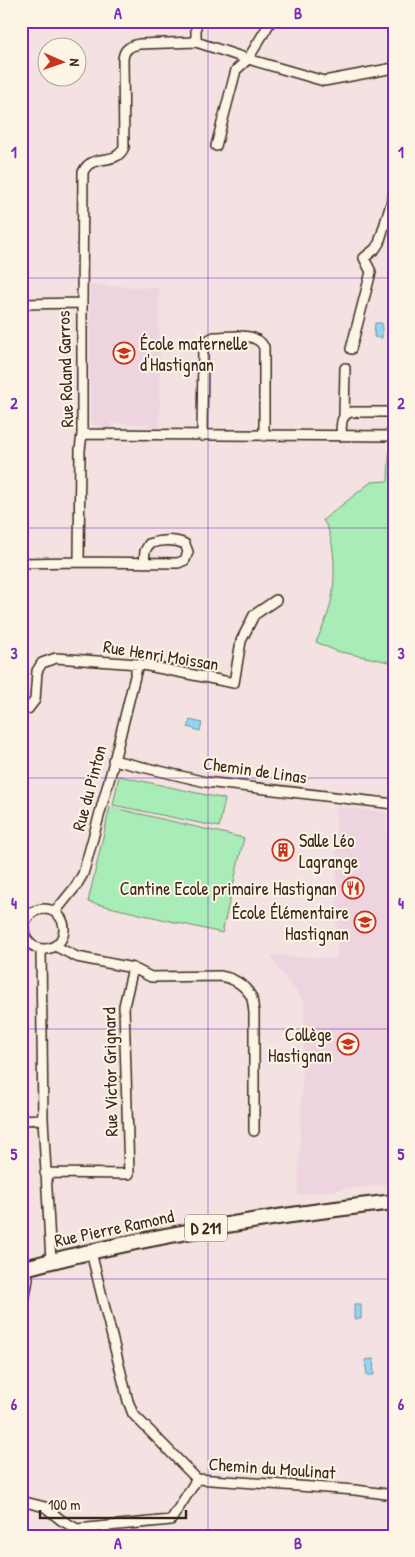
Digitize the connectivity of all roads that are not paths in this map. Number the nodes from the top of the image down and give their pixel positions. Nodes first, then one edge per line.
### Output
1 (196, 21) edge
2 (270, 21) edge
3 (196, 42) junction
4 (248, 59) junction
5 (394, 68) edge
6 (216, 146) dead end
7 (394, 194) edge
8 (82, 303) junction
9 (21, 304) edge
10 (351, 349) dead end
11 (345, 368) dead end
12 (394, 412) edge
13 (344, 414) junction
14 (82, 434) junction
15 (202, 436) junction
16 (264, 436) junction
17 (341, 436) junction
18 (394, 436) edge
19 (79, 562) junction
20 (21, 563) edge
21 (144, 563) junction
22 (276, 600) dead end
23 (138, 664) junction
24 (21, 710) edge
25 (113, 760) junction
26 (394, 804) edge
27 (55, 912) junction
28 (22, 926) edge
29 (55, 946) junction
30 (41, 950) junction
31 (133, 968) junction
32 (43, 1118) junction
33 (21, 1120) edge
34 (254, 1131) dead end
35 (45, 1174) junction
36 (394, 1202) edge
37 (91, 1252) junction
38 (51, 1261) junction
39 (24, 1268) edge
40 (21, 1318) edge
41 (197, 1479) junction
42 (394, 1495) edge
43 (21, 1502) edge

1 - 3 street
2 - 4 street
3 - 4 street
3 - 8 street
4 - 5 street
4 - 6 street
7 - 10 street
8 - 9 street, Rue Roland Garros
8 - 14 street, Rue Roland Garros
11 - 13 street
12 - 13 street
13 - 17 street
14 - 15 street, Rue Roland Garros
14 - 19 street
15 - 16 street, Rue Roland Garros
15 - 16 street
16 - 17 street, Rue Roland Garros
17 - 18 street, Rue Roland Garros
19 - 20 street
19 - 21 street
21 - 21 street
22 - 23 street, Rue Henri Moissan
23 - 24 street, Rue Henri Moissan
23 - 25 street, Rue du Pinton
25 - 26 street, Chemin de Linas
25 - 27 street, Rue du Pinton
27 - 28 street
27 - 29 street
28 - 30 street
29 - 30 street
29 - 31 street
30 - 32 street
31 - 34 street
31 - 35 street, Rue Victor Grignard
32 - 33 street
32 - 35 street
35 - 38 street
36 - 37 main road, Rue Pierre Ramond / D 211
37 - 38 main road, Rue Pierre Ramond / D 211
37 - 41 street, Chemin du Moulinat
38 - 39 main road, Rue Pierre Ramond / D 211
39 - 40 street
41 - 42 street, Chemin du Moulinat
41 - 43 street

